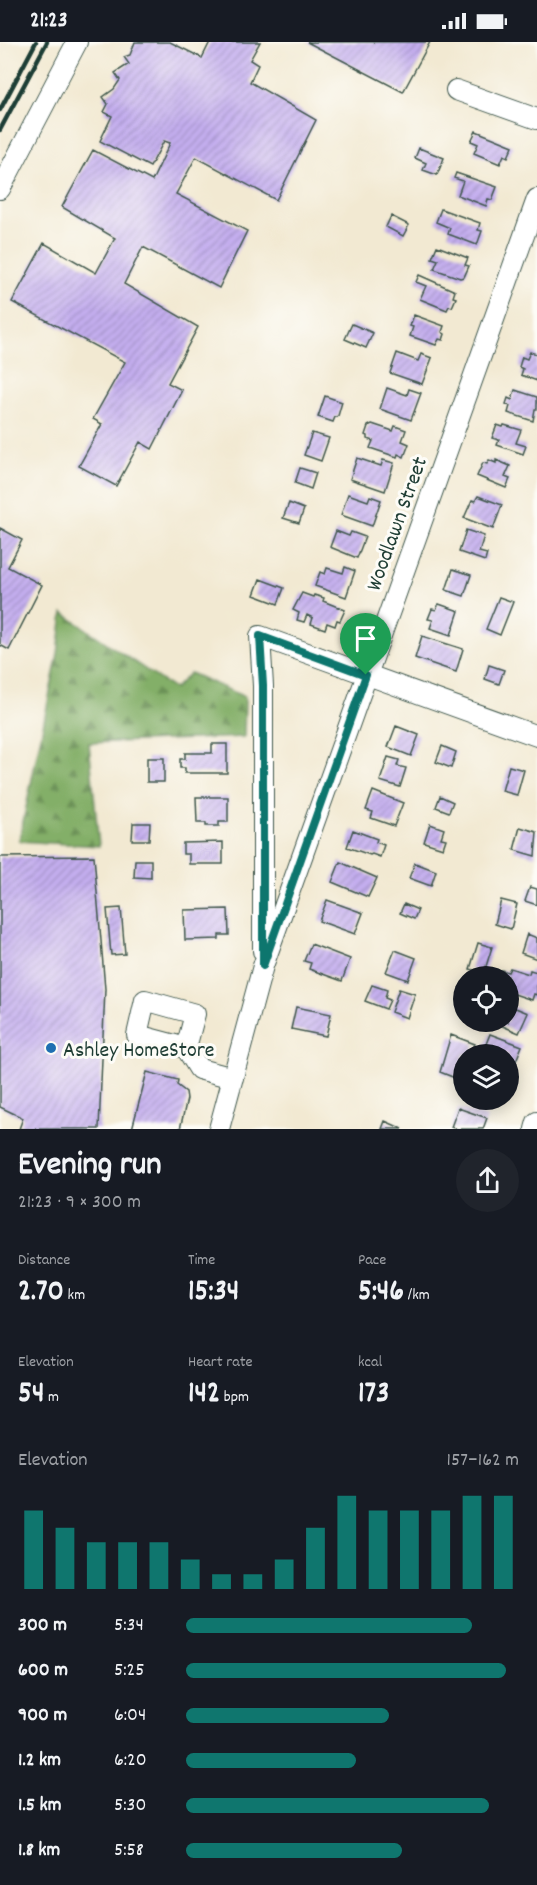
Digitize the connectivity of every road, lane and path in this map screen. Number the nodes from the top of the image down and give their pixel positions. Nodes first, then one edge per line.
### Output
1 (77, 42) edge
2 (456, 90) dead end
3 (537, 119) edge
4 (0, 189) edge
5 (537, 198) edge
6 (366, 675) junction
7 (537, 736) edge
8 (263, 966) junction
9 (186, 1048) dead end
10 (233, 1078) junction
11 (537, 1122) edge
12 (219, 1129) edge
13 (535, 1129) edge

1 - 4 street
2 - 3 street
5 - 6 street, Woodlawn Street
6 - 7 street
6 - 8 street, Woodlawn Street
6 - 8 street, Woodlawn Street
8 - 10 street, Woodlawn Street
9 - 10 street
10 - 12 street, Woodlawn Street
11 - 13 street

